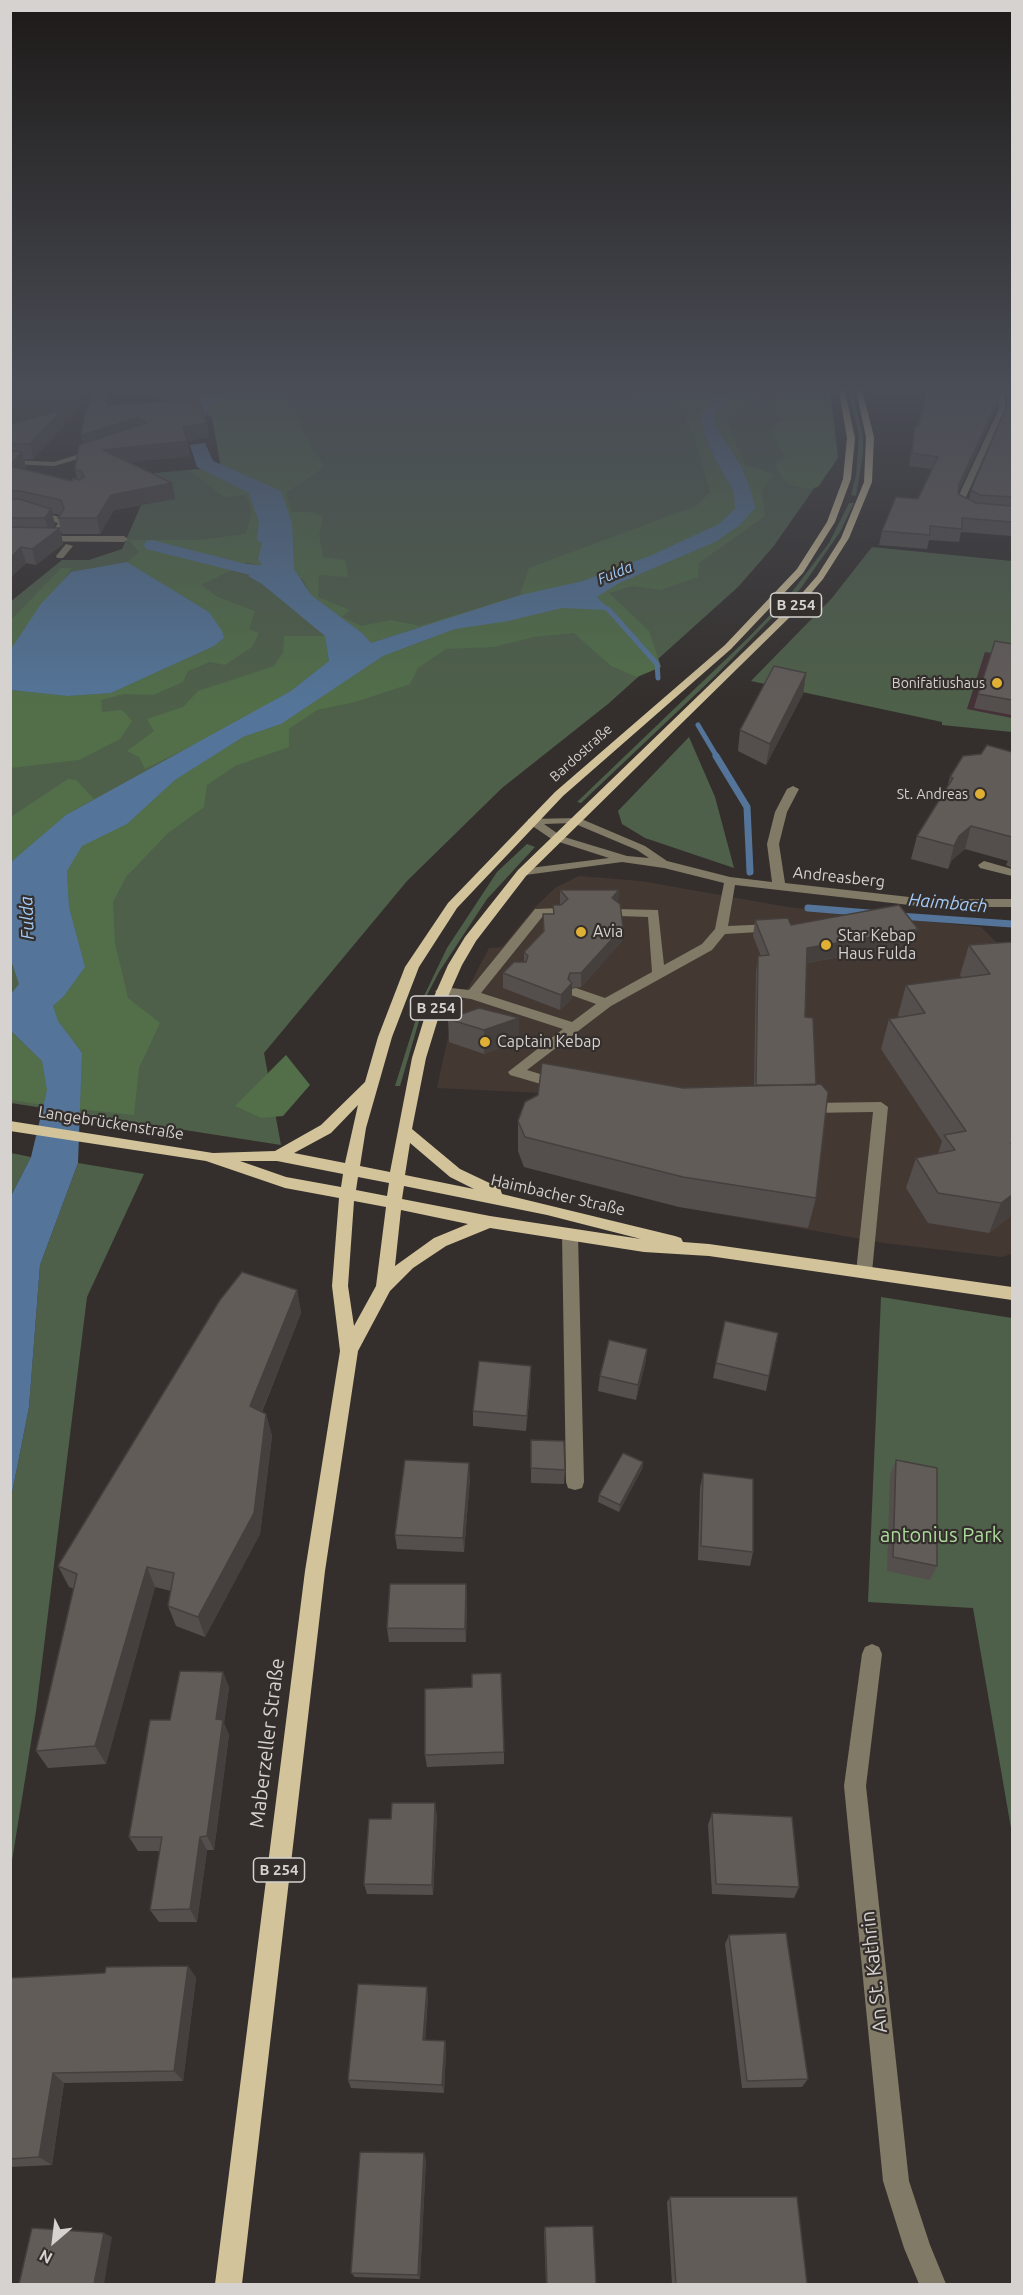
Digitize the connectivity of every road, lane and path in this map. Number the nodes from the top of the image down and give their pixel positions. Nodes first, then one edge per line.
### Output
1 (842, 493) edge
2 (864, 493) edge
3 (964, 493) edge
4 (10, 510) edge
5 (974, 512) edge
6 (10, 538) edge
7 (53, 538) junction
8 (124, 538) dead end
9 (10, 544) edge
10 (69, 546) junction
11 (108, 549) dead end
12 (60, 556) dead end
13 (793, 789) dead end
14 (574, 820) junction
15 (532, 821) junction
16 (557, 838) junction
17 (626, 859) junction
18 (664, 864) junction
19 (984, 865) dead end
20 (522, 873) junction
21 (1012, 873) edge
22 (730, 881) junction
23 (780, 887) junction
24 (1012, 903) edge
25 (560, 912) edge
26 (618, 912) edge
27 (787, 927) edge
28 (721, 930) junction
29 (658, 972) junction
30 (442, 991) junction
31 (576, 992) dead end
32 (472, 995) junction
33 (606, 1003) junction
34 (572, 1027) junction
35 (370, 1084) junction
36 (576, 1089) edge
37 (788, 1108) edge
38 (10, 1126) edge
39 (404, 1130) junction
40 (207, 1156) junction
41 (277, 1156) junction
42 (351, 1169) junction
43 (397, 1179) junction
44 (347, 1194) junction
45 (519, 1203) junction
46 (395, 1204) junction
47 (490, 1222) junction
48 (570, 1235) junction
49 (709, 1250) junction
50 (864, 1272) junction
51 (384, 1286) junction
52 (1012, 1294) edge
53 (349, 1351) junction
54 (574, 1482) dead end
55 (872, 1654) dead end
56 (228, 2284) edge
57 (933, 2284) edge

1 - 15 main road, Bardostraße / B 254
2 - 14 main road, B 254
3 - 5 street
4 - 7 street
6 - 7 street
7 - 8 street
9 - 10 street
10 - 11 street
10 - 12 street
13 - 23 street
14 - 15 street, Andreasberg
14 - 16 main road, B 254
14 - 18 street, Andreasberg
15 - 16 street, Andreasberg
15 - 35 main road, Bardostraße / B 254
16 - 17 street, Andreasberg
16 - 20 main road, B 254
17 - 18 street, Andreasberg
17 - 20 street, Andreasberg
18 - 22 street, Andreasberg
19 - 21 street
20 - 30 main road, B 254
22 - 23 street, Andreasberg
22 - 28 street
23 - 24 street, Andreasberg
25 - 32 street
26 - 29 street
27 - 28 street
28 - 29 street
29 - 33 street
30 - 32 street
30 - 39 main road, B 254
31 - 33 street
32 - 34 street
33 - 34 street
34 - 36 street
35 - 41 main road
35 - 42 main road, Bardostraße / B 254
37 - 50 street
38 - 40 main road, Langebrückenstraße
39 - 43 main road, B 254
39 - 45 main road
40 - 41 main road, Langebrückenstraße
40 - 44 main road, Langebrückenstraße
41 - 42 main road, Langebrückenstraße
42 - 43 main road, Haimbacher Straße
42 - 44 main road, Bardostraße
43 - 45 main road, Haimbacher Straße
43 - 46 main road, B 254
44 - 46 main road, Langebrückenstraße
44 - 53 main road, Maberzeller Straße
45 - 49 main road, Haimbacher Straße
46 - 47 main road, Haimbacher Straße
46 - 51 main road, Maberzeller Straße / B 254
47 - 48 main road, Haimbacher Straße
47 - 51 main road
48 - 49 main road, Haimbacher Straße
48 - 54 street
49 - 50 main road, Haimbacher Straße
50 - 52 main road, Haimbacher Straße
51 - 53 main road, Maberzeller Straße / B 254
53 - 56 main road, Maberzeller Straße / B 254
55 - 57 street, An St. Kathrin

